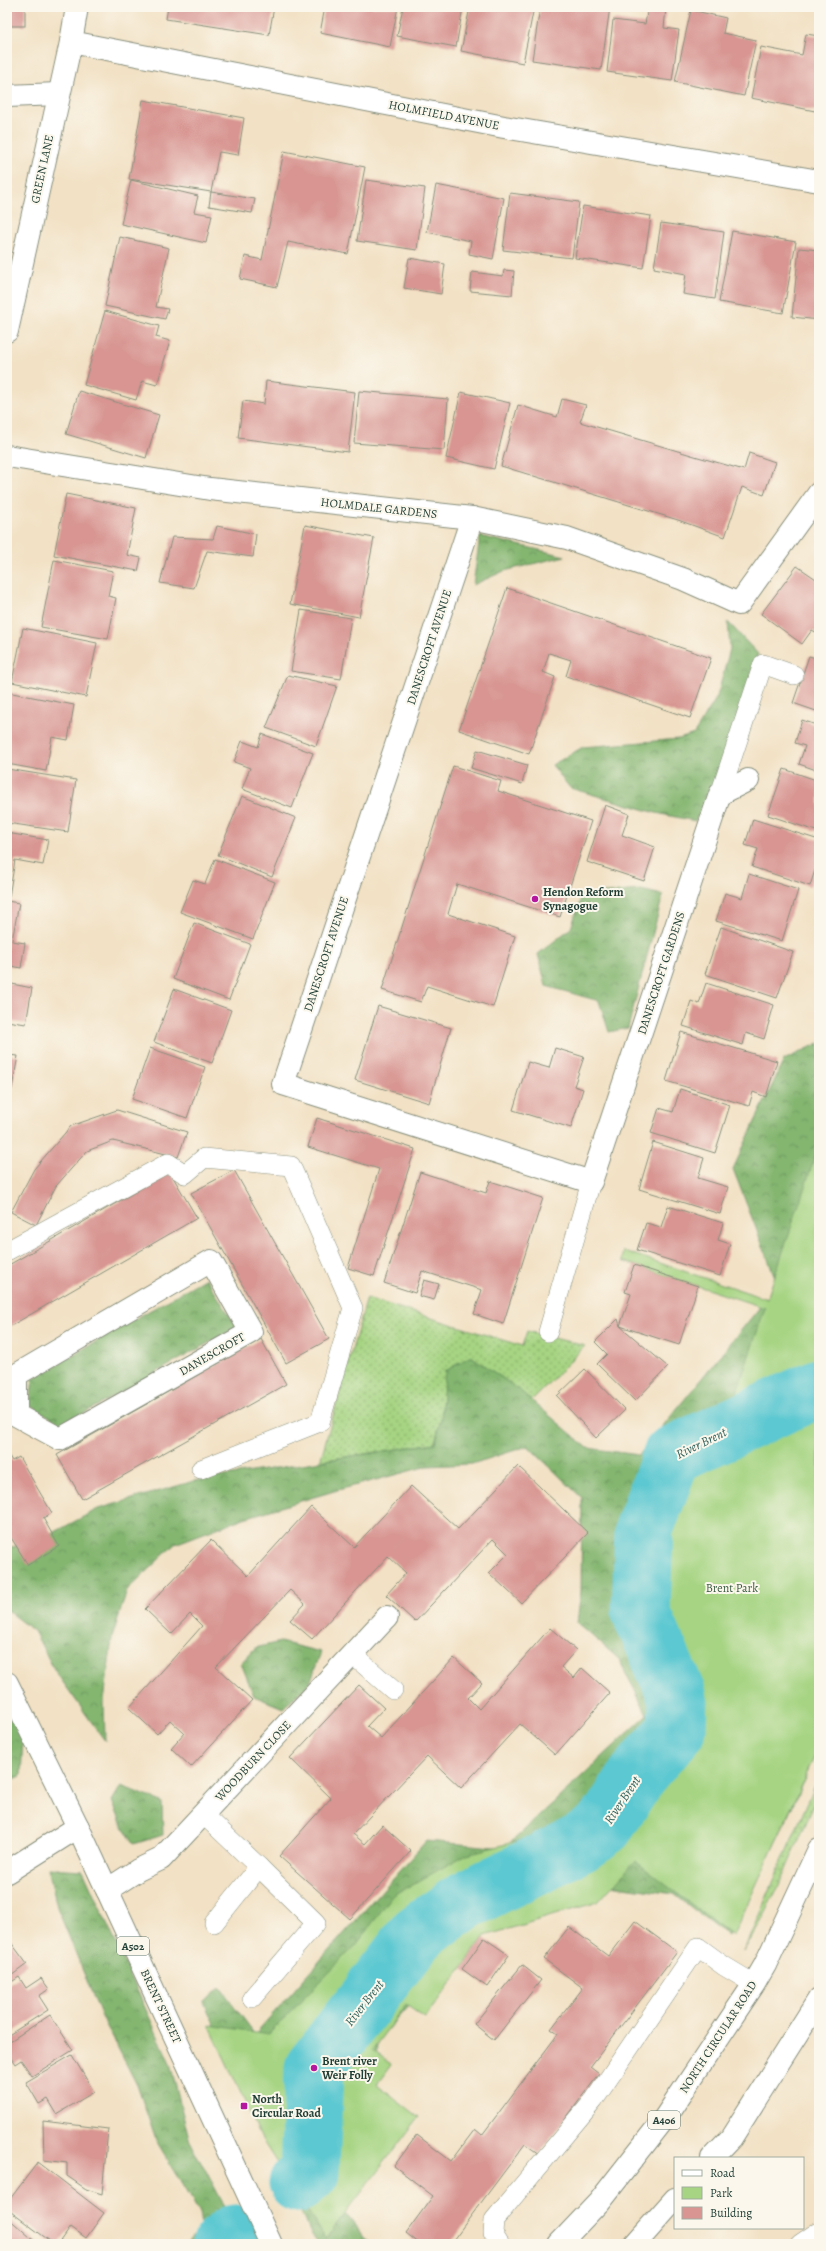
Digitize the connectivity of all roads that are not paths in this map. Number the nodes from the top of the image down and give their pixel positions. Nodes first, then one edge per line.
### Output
1 (77, 7) edge
2 (71, 42) junction
3 (59, 94) junction
4 (7, 96) edge
5 (819, 181) edge
6 (7, 331) edge
7 (7, 456) edge
8 (819, 493) edge
9 (472, 518) junction
10 (794, 675) dead end
11 (748, 780) dead end
12 (720, 794) junction
13 (591, 1182) junction
14 (7, 1251) edge
15 (548, 1332) dead end
16 (11, 1374) edge
17 (12, 1418) edge
18 (201, 1469) dead end
19 (387, 1617) dead end
20 (352, 1654) junction
21 (7, 1683) edge
22 (393, 1690) dead end
23 (203, 1814) junction
24 (78, 1826) junction
25 (819, 1849) edge
26 (259, 1867) junction
27 (7, 1872) edge
28 (107, 1890) junction
29 (214, 1923) dead end
30 (754, 1984) junction
31 (252, 1998) dead end
32 (819, 1999) edge
33 (713, 2157) edge
34 (674, 2200) edge
35 (819, 2231) edge
36 (271, 2244) edge
37 (500, 2244) edge
38 (559, 2244) edge
39 (634, 2244) edge
40 (800, 2244) edge

1 - 2 main road, GREEN LANE
2 - 3 main road, GREEN LANE
2 - 5 main road, HOLMFIELD AVENUE
3 - 4 main road
3 - 6 main road, GREEN LANE
7 - 9 main road, HOLMDALE GARDENS
8 - 9 main road, HOLMDALE GARDENS
9 - 13 main road, DANESCROFT AVENUE
10 - 12 lane
11 - 12 main road
12 - 13 main road, DANESCROFT GARDENS
13 - 15 lane
14 - 18 lane
16 - 17 main road, DANESCROFT
16 - 17 main road, DANESCROFT
19 - 20 main road, WOODBURN CLOSE
20 - 22 lane
20 - 23 main road, WOODBURN CLOSE
21 - 24 main road, BRENT STREET / A502
23 - 26 lane
23 - 28 main road, WOODBURN CLOSE
24 - 27 main road
24 - 28 main road, BRENT STREET / A502
25 - 30 main road, NORTH CIRCULAR ROAD / A406
26 - 29 lane
26 - 31 lane
28 - 36 main road, BRENT STREET / A502
30 - 37 lane
30 - 38 main road, NORTH CIRCULAR ROAD / A406
32 - 33 main road
34 - 39 main road
35 - 40 lane

